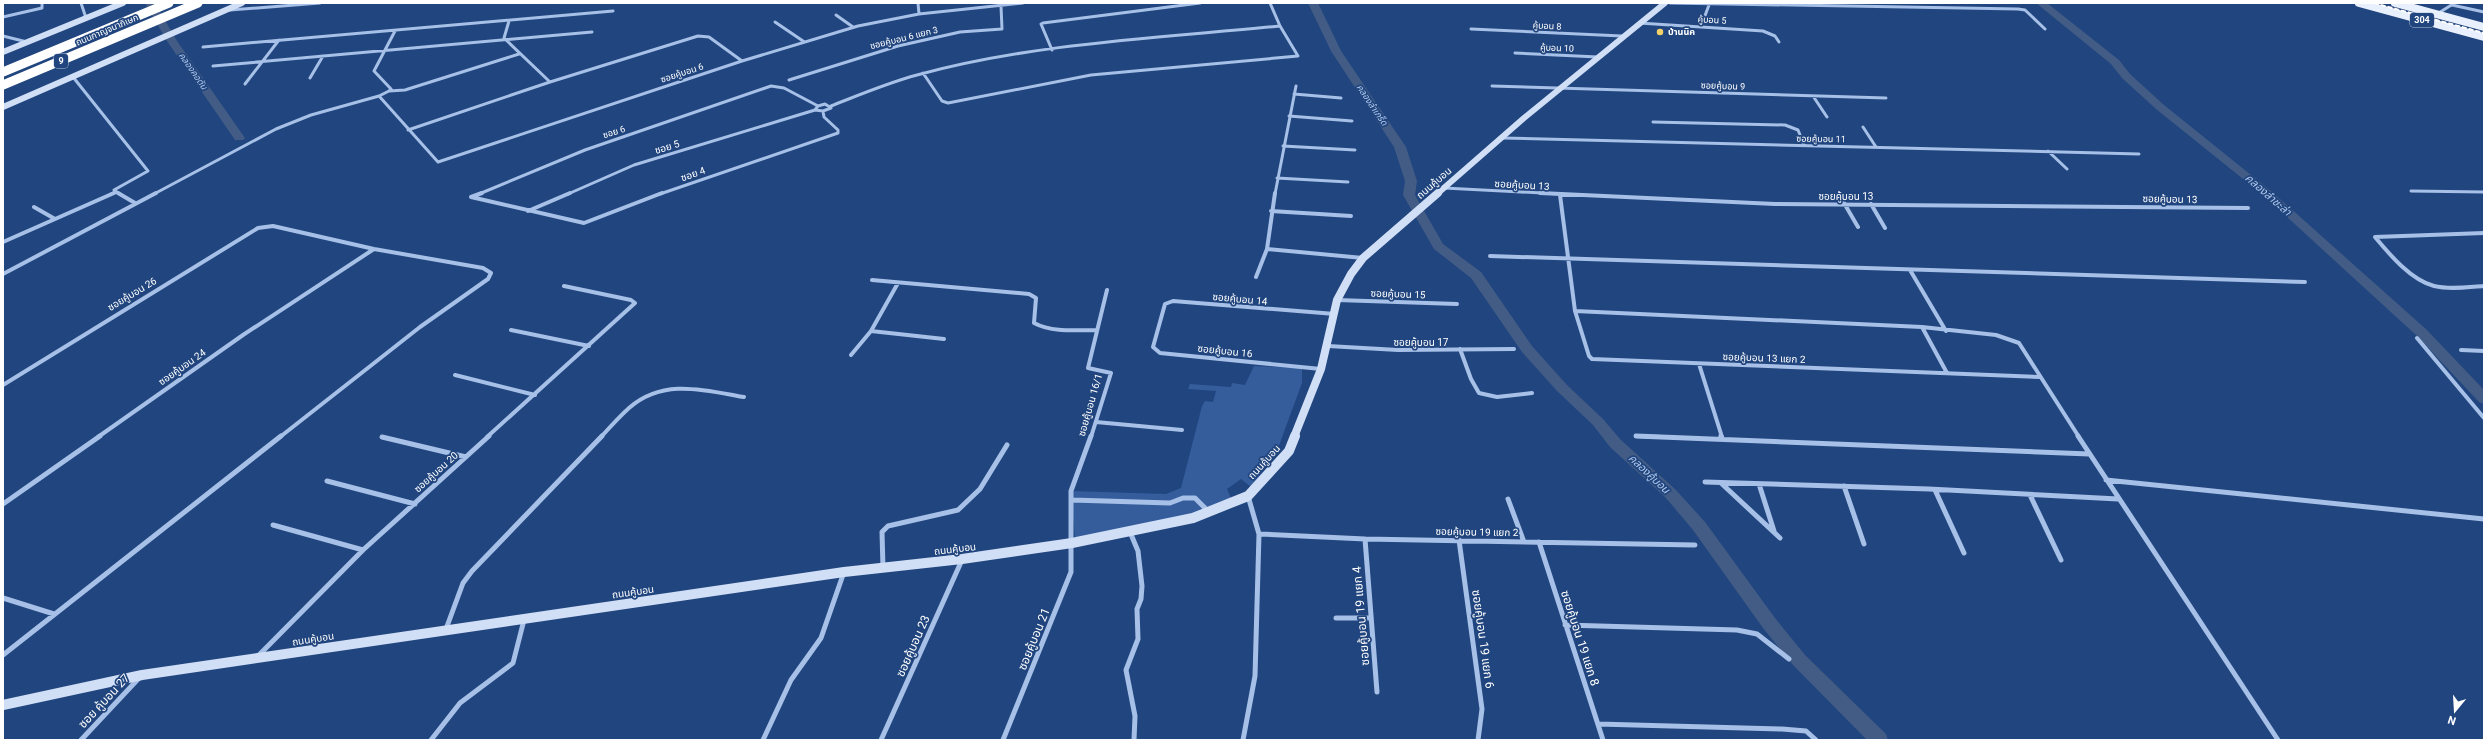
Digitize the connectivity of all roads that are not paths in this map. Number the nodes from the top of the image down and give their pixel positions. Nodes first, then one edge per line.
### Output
1 (42, 3) edge
2 (81, 3) edge
3 (123, 3) edge
4 (169, 3) edge
5 (198, 3) edge
6 (242, 3) edge
7 (320, 3) edge
8 (918, 3) edge
9 (1023, 3) edge
10 (1200, 3) edge
11 (1270, 3) edge
12 (1665, 3) edge
13 (1670, 3) edge
14 (1924, 3) edge
15 (2010, 3) edge
16 (2359, 3) edge
17 (2395, 3) edge
18 (2453, 4) edge
19 (1709, 5) junction
20 (1001, 6) junction
21 (1928, 8) junction
22 (2015, 8) junction
23 (226, 10) junction
24 (613, 11) dead end
25 (2484, 12) edge
26 (919, 14) junction
27 (2436, 14) junction
28 (836, 15) dead end
29 (3, 17) edge
30 (86, 18) junction
31 (509, 21) junction
32 (1703, 21) dead end
33 (775, 22) dead end
34 (1639, 23) junction
35 (1280, 26) junction
36 (853, 27) junction
37 (2484, 27) edge
38 (1471, 29) dead end
39 (2046, 29) dead end
40 (395, 31) junction
41 (592, 32) dead end
42 (3, 36) edge
43 (1622, 36) junction
44 (2484, 37) edge
45 (504, 38) junction
46 (278, 40) junction
47 (804, 41) junction
48 (28, 42) junction
49 (1779, 42) dead end
50 (203, 47) dead end
51 (1052, 50) junction
52 (386, 51) junction
53 (3, 52) edge
54 (1515, 53) dead end
55 (519, 54) junction
56 (322, 56) junction
57 (1598, 57) junction
58 (263, 61) junction
59 (742, 61) junction
60 (213, 66) dead end
61 (3, 72) edge
62 (923, 73) junction
63 (73, 77) junction
64 (310, 78) dead end
65 (789, 80) dead end
66 (550, 82) junction
67 (245, 84) dead end
68 (3, 85) edge
69 (1296, 86) dead end
70 (1492, 86) dead end
71 (1559, 89) junction
72 (389, 92) junction
73 (1294, 94) junction
74 (379, 96) junction
75 (1813, 96) junction
76 (1341, 98) dead end
77 (1886, 98) dead end
78 (818, 106) junction
79 (831, 106) junction
80 (3, 107) edge
81 (815, 110) junction
82 (823, 111) junction
83 (1289, 116) junction
84 (1827, 117) dead end
85 (1352, 121) dead end
86 (1653, 122) dead end
87 (1863, 127) dead end
88 (408, 130) junction
89 (1502, 138) junction
90 (1804, 145) junction
91 (1283, 146) junction
92 (1876, 147) junction
93 (1355, 150) dead end
94 (2048, 152) junction
95 (2139, 154) dead end
96 (2067, 168) dead end
97 (1277, 178) junction
98 (1348, 182) dead end
99 (1444, 188) junction
100 (2411, 191) dead end
101 (115, 192) junction
102 (2484, 192) edge
103 (1560, 195) junction
104 (135, 203) junction
105 (1844, 203) junction
106 (1871, 204) junction
107 (34, 207) dead end
108 (2248, 208) dead end
109 (527, 211) junction
110 (1271, 211) junction
111 (1351, 216) dead end
112 (55, 219) junction
113 (1858, 227) dead end
114 (1885, 228) dead end
115 (2484, 233) edge
116 (3, 242) edge
117 (374, 249) junction
118 (1268, 249) junction
119 (1490, 256) dead end
120 (1570, 257) junction
121 (1364, 258) junction
122 (1910, 270) junction
123 (3, 274) edge
124 (1256, 277) dead end
125 (872, 280) dead end
126 (2305, 282) dead end
127 (898, 283) junction
128 (564, 286) dead end
129 (2484, 286) edge
130 (1107, 290) dead end
131 (1337, 300) junction
132 (1458, 304) dead end
133 (1575, 311) junction
134 (1335, 314) junction
135 (1159, 325) joint
136 (1922, 327) junction
137 (511, 330) dead end
138 (1097, 330) junction
139 (871, 331) junction
140 (1946, 331) junction
141 (2417, 338) dead end
142 (944, 339) dead end
143 (589, 346) junction
144 (1328, 346) junction
145 (1460, 349) junction
146 (1514, 349) dead end
147 (2461, 350) dead end
148 (2484, 351) edge
149 (851, 355) dead end
150 (1698, 364) junction
151 (1321, 369) junction
152 (1947, 373) junction
153 (455, 375) dead end
154 (2040, 377) junction
155 (3, 385) edge
156 (1532, 393) dead end
157 (535, 395) junction
158 (744, 397) dead end
159 (2484, 418) edge
160 (1096, 422) junction
161 (1182, 430) dead end
162 (1636, 436) dead end
163 (382, 437) dead end
164 (1722, 438) junction
165 (1007, 445) dead end
166 (2089, 454) junction
167 (466, 457) junction
168 (327, 480) dead end
169 (2106, 480) junction
170 (1705, 482) dead end
171 (1721, 482) junction
172 (1759, 484) junction
173 (1844, 486) junction
174 (1935, 490) junction
175 (2030, 495) junction
176 (1248, 496) junction
177 (1508, 499) dead end
178 (2118, 499) junction
179 (1072, 500) junction
180 (3, 504) edge
181 (415, 504) junction
182 (1209, 512) junction
183 (2484, 519) edge
184 (273, 525) dead end
185 (1130, 531) junction
186 (1774, 532) junction
187 (1259, 534) junction
188 (1780, 538) dead end
189 (1365, 539) junction
190 (1460, 540) junction
191 (1524, 542) junction
192 (1539, 542) junction
193 (1072, 543) junction
194 (1864, 544) dead end
195 (1695, 545) dead end
196 (363, 550) junction
197 (1964, 553) dead end
198 (962, 559) junction
199 (2061, 560) dead end
200 (883, 568) junction
201 (844, 572) junction
202 (3, 598) edge
203 (54, 614) junction
204 (1336, 618) dead end
205 (1371, 618) junction
206 (524, 619) junction
207 (1565, 624) junction
208 (446, 629) junction
209 (3, 655) edge
210 (255, 659) junction
211 (1789, 659) dead end
212 (142, 675) junction
213 (1377, 692) dead end
214 (3, 705) edge
215 (1598, 724) junction
216 (81, 740) edge
217 (431, 740) edge
218 (763, 740) edge
219 (881, 740) edge
220 (1003, 740) edge
221 (1134, 740) edge
222 (1243, 740) edge
223 (1478, 740) edge
224 (1603, 740) edge
225 (1816, 740) edge
226 (2278, 740) edge

1 - 29 street
2 - 30 street
3 - 30 main road
4 - 61 highway, ถนนกาญจนาภิเษก / 9
5 - 68 highway, ถนนกาญจนาภิเษก / 9
6 - 23 main road
7 - 23 street
8 - 26 street
9 - 20 street, ซอยคู้บอน 6
10 - 51 street
11 - 35 street
12 - 34 main road, ถนนคู้บอน
13 - 19 street
14 - 21 street
15 - 22 street
16 - 44 main road, 304
17 - 27 main road, 304
18 - 25 street
18 - 27 street
19 - 21 street
19 - 32 street
20 - 26 street, ซอยคู้บอน 6
20 - 65 street, ซอยคู้บอน 6 แยก 3
21 - 22 street
22 - 39 street
23 - 63 main road
24 - 31 street
26 - 36 street, ซอยคู้บอน 6
27 - 37 main road, 304
28 - 36 street
30 - 48 main road
31 - 40 street
31 - 45 street
33 - 47 street
34 - 43 main road, ถนนคู้บอน
34 - 49 street, คู้บอน 5
35 - 51 street
35 - 62 street
36 - 47 street, ซอยคู้บอน 6
38 - 43 street, คู้บอน 8
40 - 46 street
40 - 52 street
41 - 45 street
42 - 48 street
43 - 57 main road, ถนนคู้บอน
45 - 52 street
45 - 55 street
46 - 50 street
46 - 58 street
47 - 59 street, ซอยคู้บอน 6
48 - 53 main road
51 - 62 street
52 - 56 street
52 - 72 street
54 - 57 street, คู้บอน 10
55 - 66 street
55 - 72 street
56 - 58 street
56 - 64 street
57 - 71 main road, ถนนคู้บอน
58 - 60 street
58 - 67 street
59 - 66 street
59 - 88 street, ซอยคู้บอน 6
62 - 79 street
63 - 80 main road
63 - 101 street
66 - 88 street
69 - 73 street
70 - 71 street, ซอยคู้บอน 9
71 - 75 street, ซอยคู้บอน 9
71 - 89 main road, ถนนคู้บอน
72 - 74 street
73 - 76 street
73 - 83 street
74 - 88 street, ซอยคู้บอน 6
74 - 104 street
75 - 77 street, ซอยคู้บอน 9
75 - 84 street
78 - 79 street
78 - 81 street
78 - 109 street, ซอย 6
79 - 82 street
81 - 82 street
81 - 109 street, ซอย 5
82 - 109 street, ซอย 4
83 - 85 street
83 - 91 street
86 - 90 street
87 - 92 street
89 - 90 street, ซอยคู้บอน 11
89 - 99 main road, ถนนคู้บอน
90 - 92 street, ซอยคู้บอน 11
91 - 93 street
91 - 97 street
92 - 94 street, ซอยคู้บอน 11
94 - 95 street, ซอยคู้บอน 11
94 - 96 street
97 - 98 street
97 - 110 street
99 - 103 street, ซอยคู้บอน 13
99 - 121 main road, ถนนคู้บอน
100 - 102 street
101 - 104 street
101 - 112 street
103 - 105 street, ซอยคู้บอน 13
103 - 120 street, ซอยคู้บอน 13 แยก 2
104 - 123 street
105 - 106 street, ซอยคู้บอน 13
105 - 113 street
106 - 108 street, ซอยคู้บอน 13
106 - 114 street
107 - 112 street
110 - 111 street
110 - 118 street
112 - 116 street
115 - 129 street
117 - 155 street, ซอยคู้บอน 26
117 - 180 street, ซอยคู้บอน 24
117 - 203 street
118 - 121 street
118 - 124 street
119 - 120 street
120 - 122 street
120 - 133 street, ซอยคู้บอน 13 แยก 2
121 - 131 main road, ถนนคู้บอน
122 - 126 street
122 - 140 street
125 - 127 street
127 - 138 street
127 - 139 street
128 - 143 street, ซอยคู้บอน 20
130 - 138 street, ซอยคู้บอน 16/1
131 - 132 street, ซอยคู้บอน 15
131 - 134 main road, ถนนคู้บอน
133 - 136 street
133 - 150 street, ซอยคู้บอน 13 แยก 2
134 - 135 street, ซอยคู้บอน 14
134 - 144 main road, ถนนคู้บอน
135 - 151 street, ซอยคู้บอน 16
136 - 140 street
136 - 152 street
137 - 143 street
138 - 160 street, ซอยคู้บอน 16/1
139 - 142 street
139 - 149 street
140 - 154 street
141 - 159 street
143 - 157 street, ซอยคู้บอน 20
144 - 145 street, ซอยคู้บอน 17
144 - 151 main road, ถนนคู้บอน
145 - 146 street, ซอยคู้บอน 17
145 - 156 street
147 - 148 street
150 - 152 street, ซอยคู้บอน 13 แยก 2
150 - 164 street
151 - 176 main road, ถนนคู้บอน
152 - 154 street, ซอยคู้บอน 13 แยก 2
153 - 157 street
154 - 166 street
157 - 167 street, ซอยคู้บอน 20
158 - 208 street
160 - 161 street
160 - 179 street, ซอยคู้บอน 16/1
162 - 164 street
163 - 167 street
164 - 166 street
165 - 200 street
166 - 169 street
167 - 181 street, ซอยคู้บอน 20
168 - 181 street
169 - 178 street
169 - 183 street
170 - 171 street
171 - 172 street
171 - 186 street
172 - 173 street
172 - 186 street
173 - 174 street
173 - 194 street
174 - 175 street
174 - 197 street
175 - 178 street
175 - 199 street
176 - 182 main road, ถนนคู้บอน
176 - 187 street
177 - 191 street
178 - 226 street
179 - 182 street
179 - 193 street, ซอยคู้บอน 16/1
181 - 196 street, ซอยคู้บอน 20
182 - 185 main road, ถนนคู้บอน
184 - 196 street
185 - 193 main road, ถนนคู้บอน
185 - 221 street
186 - 188 street
187 - 189 street, ซอยคู้บอน 19 แยก 2
187 - 222 street
189 - 190 street, ซอยคู้บอน 19 แยก 2
189 - 205 street, ซอยคู้บอน 19 แยก 4
190 - 191 street, ซอยคู้บอน 19 แยก 2
190 - 223 street, ซอยคู้บอน 19 แยก 6
191 - 192 street, ซอยคู้บอน 19 แยก 2
192 - 195 street, ซอยคู้บอน 19 แยก 2
192 - 207 street, ซอยคู้บอน 19 แยก 8
193 - 198 main road, ถนนคู้บอน
193 - 220 street, ซอยคู้บอน 21
196 - 210 street, ซอยคู้บอน 20
198 - 200 main road, ถนนคู้บอน
198 - 219 street, ซอยคู้บอน 23
200 - 201 main road, ถนนคู้บอน
201 - 206 main road, ถนนคู้บอน
201 - 218 street
202 - 203 street
203 - 209 street
204 - 205 street
205 - 213 street, ซอยคู้บอน 19 แยก 4
206 - 208 main road, ถนนคู้บอน
206 - 217 street
207 - 211 street
207 - 215 street, ซอยคู้บอน 19 แยก 8
208 - 210 main road, ถนนคู้บอน
210 - 212 main road, ถนนคู้บอน
212 - 214 main road, ถนนคู้บอน
212 - 216 street, ซอย คู้บอน 27
215 - 224 street, ซอยคู้บอน 19 แยก 8
215 - 225 street

